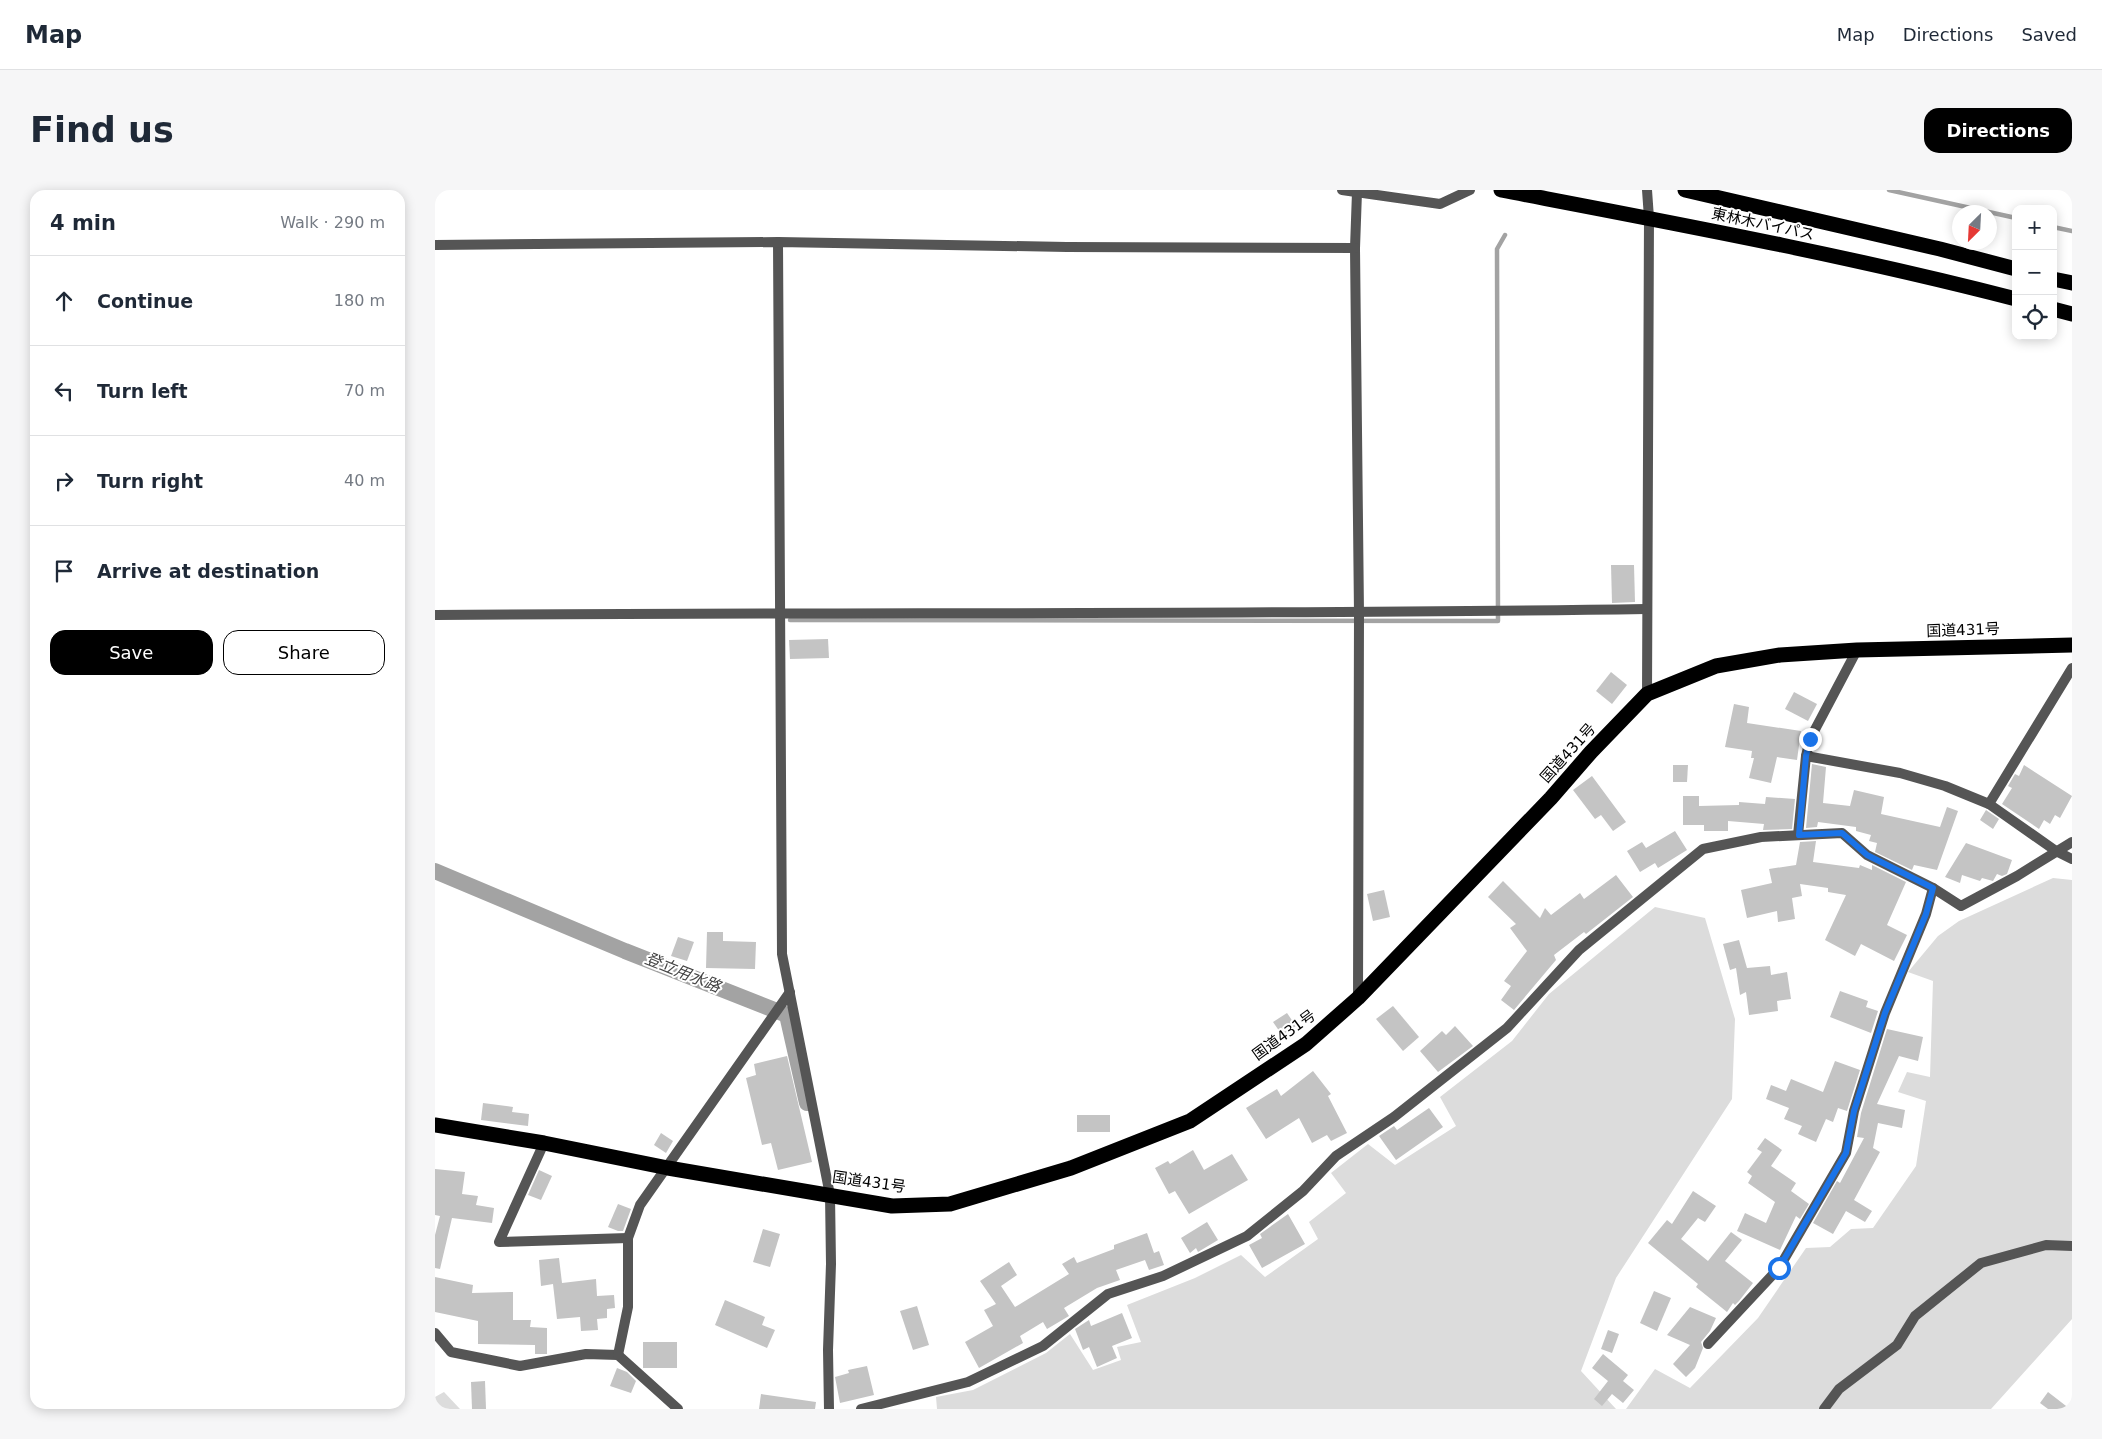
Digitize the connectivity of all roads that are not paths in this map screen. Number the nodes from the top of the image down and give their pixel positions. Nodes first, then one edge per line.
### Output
1 (1342, 190) edge
2 (1470, 190) edge
3 (1501, 190) edge
4 (1647, 190) edge
5 (1685, 190) edge
6 (1357, 192) junction
7 (1649, 218) junction
8 (778, 242) junction
9 (435, 245) edge
10 (1355, 248) junction
11 (2012, 268) edge
12 (2057, 279) edge
13 (2072, 284) edge
14 (2012, 298) edge
15 (2057, 310) edge
16 (2072, 314) edge
17 (1646, 609) junction
18 (779, 612) junction
19 (1359, 613) junction
20 (435, 615) edge
21 (2072, 645) edge
22 (1857, 650) junction
23 (2072, 668) edge
24 (1647, 694) junction
25 (1806, 756) junction
26 (1989, 804) junction
27 (1799, 835) junction
28 (2072, 842) edge
29 (2056, 852) junction
30 (2072, 859) edge
31 (1933, 888) junction
32 (790, 992) junction
33 (1358, 998) junction
34 (435, 1125) edge
35 (544, 1143) junction
36 (668, 1168) junction
37 (830, 1195) junction
38 (628, 1238) junction
39 (2072, 1246) edge
40 (435, 1333) edge
41 (1708, 1344) dead end
42 (618, 1355) junction
43 (678, 1409) edge
44 (829, 1409) edge
45 (861, 1409) edge
46 (1824, 1409) edge

1 - 6 street
2 - 6 street
3 - 7 highway, 東林木バイパス
4 - 7 street
5 - 11 highway, 東林木バイパス
6 - 10 street
7 - 14 highway, 東林木バイパス
7 - 17 street
8 - 9 street
8 - 10 street
8 - 18 street
10 - 19 street
12 - 13 highway
15 - 16 highway
17 - 19 street
17 - 24 street
18 - 19 street
18 - 20 street
18 - 32 street
19 - 33 street
21 - 22 highway, 国道431号
22 - 24 highway, 国道431号
22 - 25 street
23 - 26 street
24 - 33 highway, 国道431号
25 - 26 street
25 - 27 street
26 - 29 street
27 - 31 street
27 - 45 street
28 - 29 street
29 - 30 street
29 - 31 street
31 - 41 street
32 - 36 street
32 - 37 street
33 - 37 highway, 国道431号
34 - 35 highway, 国道431号
35 - 36 highway, 国道431号
35 - 38 street
36 - 37 highway, 国道431号
36 - 38 street
37 - 44 street
38 - 42 street
39 - 46 street
40 - 42 street
42 - 43 street

